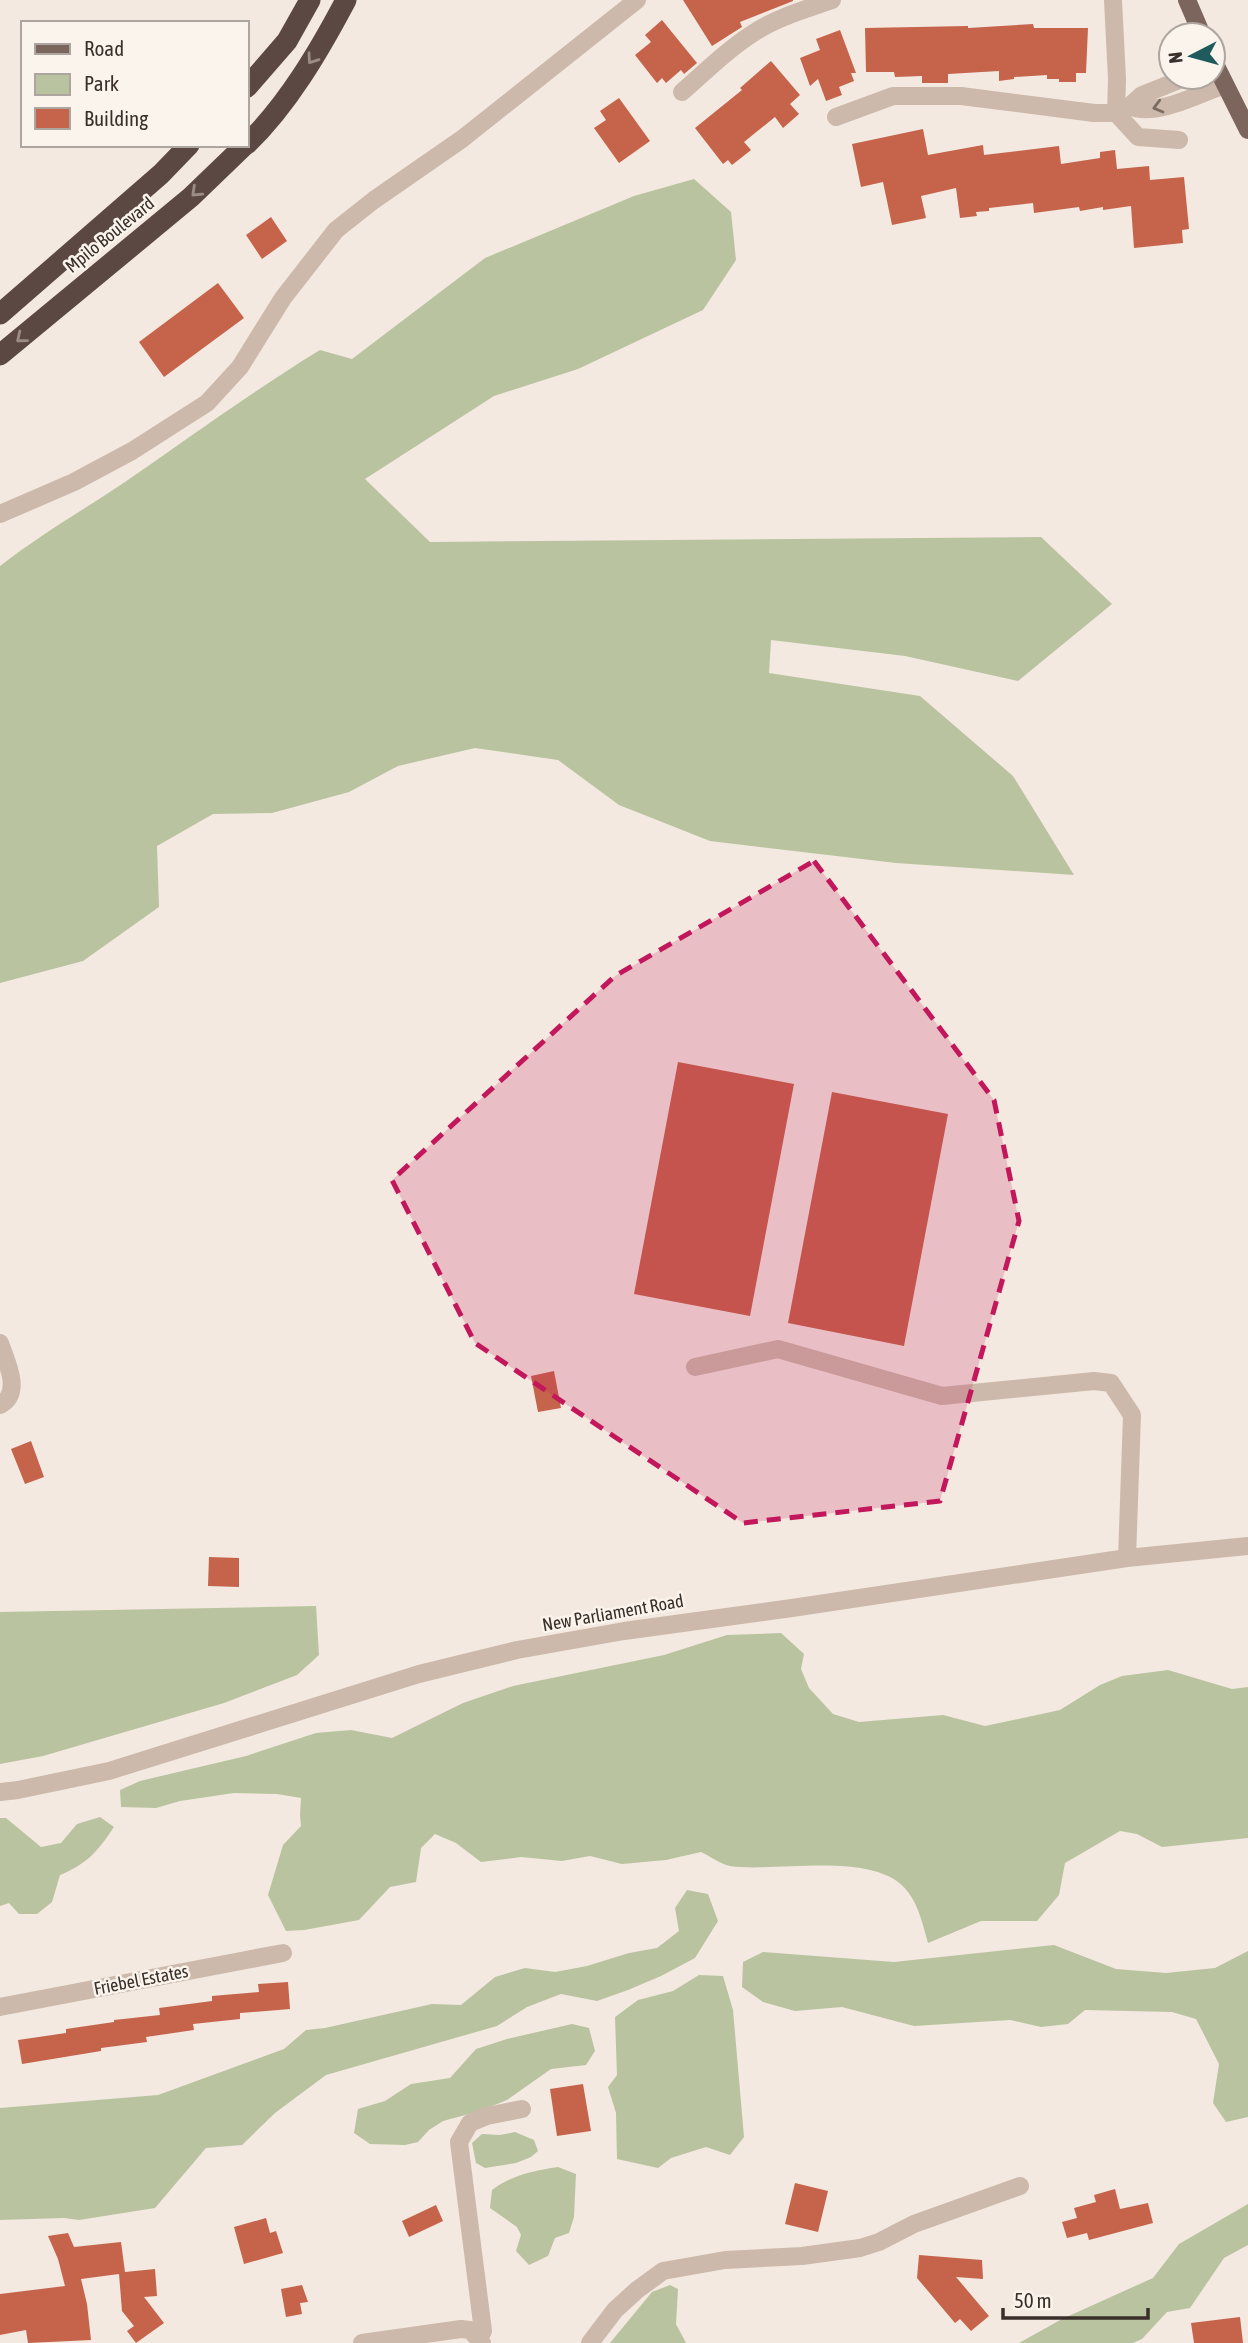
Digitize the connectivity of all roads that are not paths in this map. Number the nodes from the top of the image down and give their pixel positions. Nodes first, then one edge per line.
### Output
1 (310, 0) edge
2 (346, 0) edge
3 (637, 0) edge
4 (832, 0) edge
5 (1114, 0) edge
6 (1187, 0) edge
7 (1196, 21) edge
8 (248, 86) edge
9 (1157, 89) edge
10 (1209, 91) edge
11 (1227, 91) edge
12 (682, 92) dead end
13 (1123, 110) junction
14 (836, 117) dead end
15 (1248, 130) edge
16 (1179, 140) dead end
17 (248, 143) edge
18 (187, 147) edge
19 (244, 147) edge
20 (0, 314) edge
21 (0, 355) edge
22 (0, 514) edge
23 (0, 1343) edge
24 (695, 1367) dead end
25 (0, 1405) edge
26 (1248, 1546) edge
27 (1127, 1558) junction
28 (0, 1784) edge
29 (9, 1791) edge
30 (283, 1953) dead end
31 (0, 2007) edge
32 (522, 2109) dead end
33 (1020, 2186) dead end
34 (480, 2341) edge
35 (362, 2343) edge
36 (590, 2343) edge

1 - 8 highway
2 -> 17 highway, Mpilo Boulevard
3 - 22 street
4 - 12 street
5 - 13 street
6 - 7 main road
9 - 13 street
10 -> 13 street
11 - 15 main road
13 - 14 street
13 - 16 street
18 - 20 highway, Mpilo Boulevard
19 -> 21 highway, Mpilo Boulevard
23 - 25 street
24 - 27 street
26 - 27 street, New Parliament Road
27 - 29 street, New Parliament Road
28 - 29 street
30 - 31 street, Friebel Estates
32 - 34 street
33 - 36 street
34 - 35 street

